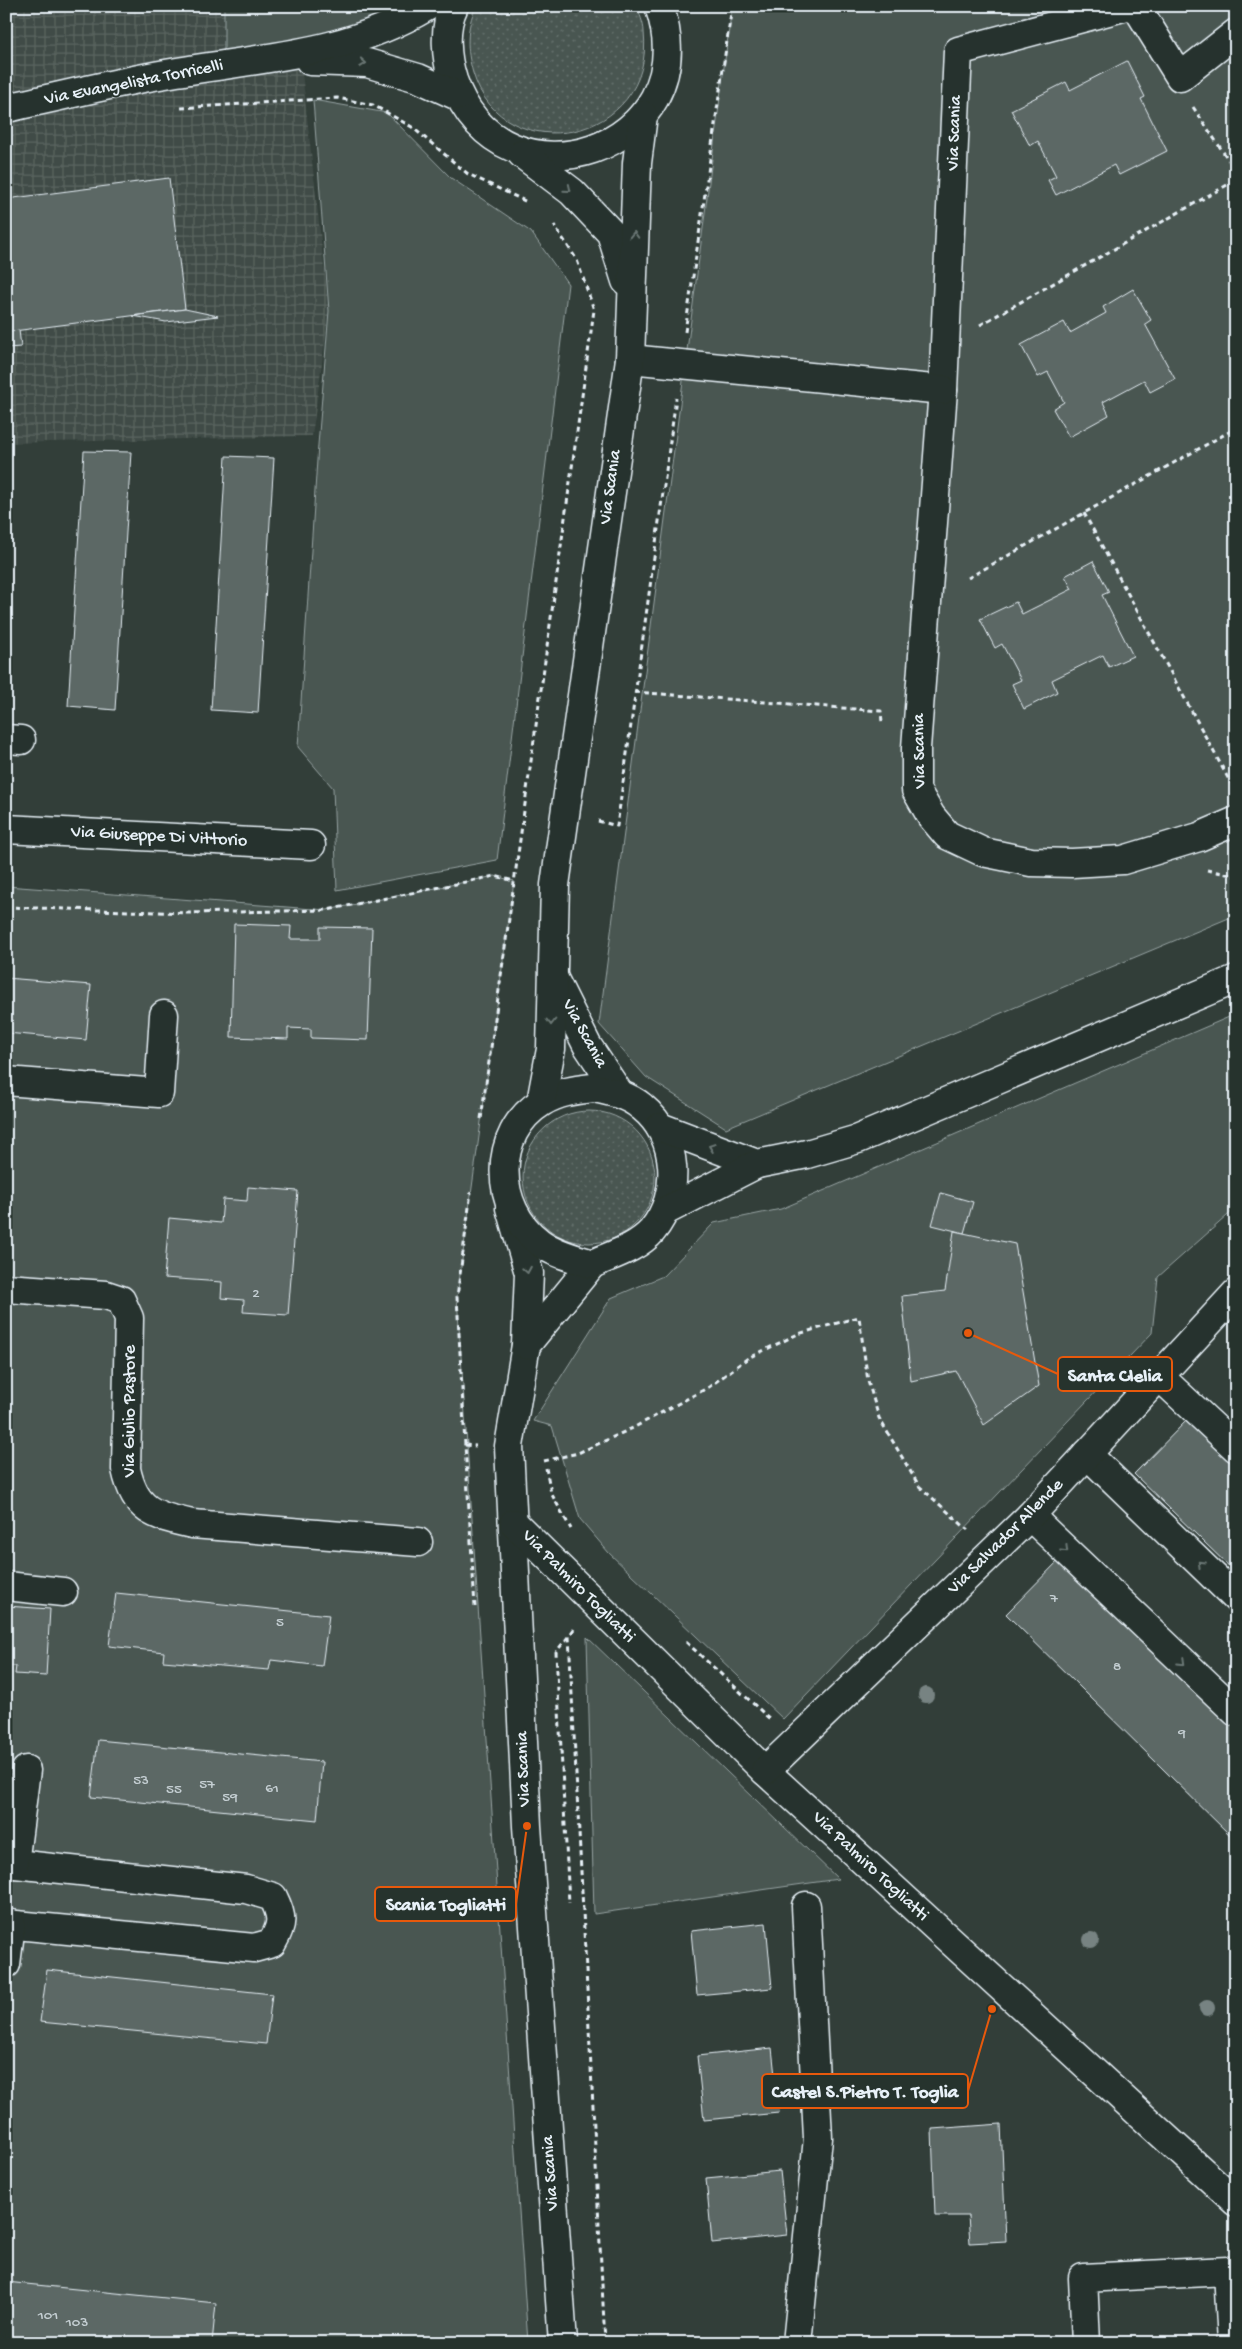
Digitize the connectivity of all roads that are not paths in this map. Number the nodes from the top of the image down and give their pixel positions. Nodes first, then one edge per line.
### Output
1 (428, 6) edge
2 (454, 6) edge
3 (659, 6) edge
4 (1127, 6) edge
5 (1136, 6) edge
6 (1236, 33) edge
7 (262, 61) junction
8 (458, 96) junction
9 (6, 108) edge
10 (643, 115) junction
11 (515, 149) junction
12 (633, 301) junction
13 (630, 359) junction
14 (943, 390) junction
15 (1236, 821) edge
16 (6, 829) edge
17 (311, 845) dead end
18 (551, 973) junction
19 (1236, 979) edge
20 (164, 1015) dead end
21 (6, 1081) edge
22 (619, 1093) junction
23 (541, 1102) junction
24 (660, 1127) junction
25 (757, 1164) junction
26 (510, 1206) junction
27 (665, 1211) junction
28 (592, 1264) junction
29 (6, 1288) edge
30 (1236, 1293) edge
31 (526, 1346) junction
32 (1159, 1376) junction
33 (1236, 1448) edge
34 (1087, 1454) junction
35 (1030, 1516) junction
36 (514, 1523) junction
37 (418, 1542) dead end
38 (6, 1586) edge
39 (63, 1592) dead end
40 (1236, 1598) edge
41 (1236, 1712) edge
42 (26, 1770) dead end
43 (766, 1771) junction
44 (10, 1863) edge
45 (806, 1906) dead end
46 (8, 1924) edge
47 (6, 1964) edge
48 (1236, 2202) edge
49 (563, 2343) edge
50 (797, 2343) edge
51 (1086, 2343) edge
52 (1232, 2343) edge

1 - 7 street, Via Evangelista Torricelli
2 - 8 street, Via Scania
3 - 10 street, Via Scania
4 - 14 street, Via Scania
5 - 6 street
7 -> 8 street, Via Evangelista Torricelli
7 - 9 street, Via Evangelista Torricelli
8 - 11 street, Via Scania
10 - 11 street, Via Scania
12 -> 10 street, Via Scania
11 -> 12 street, Via Scania
12 - 13 street, Via Scania
13 - 14 street
13 - 18 street, Via Scania
14 - 15 street, Via Scania
16 - 17 street, Via Giuseppe Di Vittorio
18 - 22 street, Via Scania
18 -> 23 street, Via Scania
19 - 25 street
20 - 21 street
22 - 23 street, Via Scania
22 - 24 street, Via Scania
23 - 26 street, Via Scania
25 -> 24 street
24 - 27 street, Via Scania
25 - 27 street
26 - 28 street, Via Scania
26 -> 31 street, Via Scania
27 - 28 street, Via Scania
28 - 31 street, Via Scania
29 - 37 street, Via Giulio Pastore
30 - 32 street, Via Salvador Allende
31 - 36 street, Via Scania
32 - 33 street
32 - 34 street, Via Salvador Allende
34 - 35 street, Via Salvador Allende
40 -> 34 street
35 -> 41 street
35 - 43 street, Via Salvador Allende
36 - 43 street, Via Palmiro Togliatti
36 - 49 street, Via Scania
38 - 39 street
42 - 44 street
43 - 48 street, Via Palmiro Togliatti
44 - 46 street
45 - 50 street
46 - 47 street
51 - 52 street

